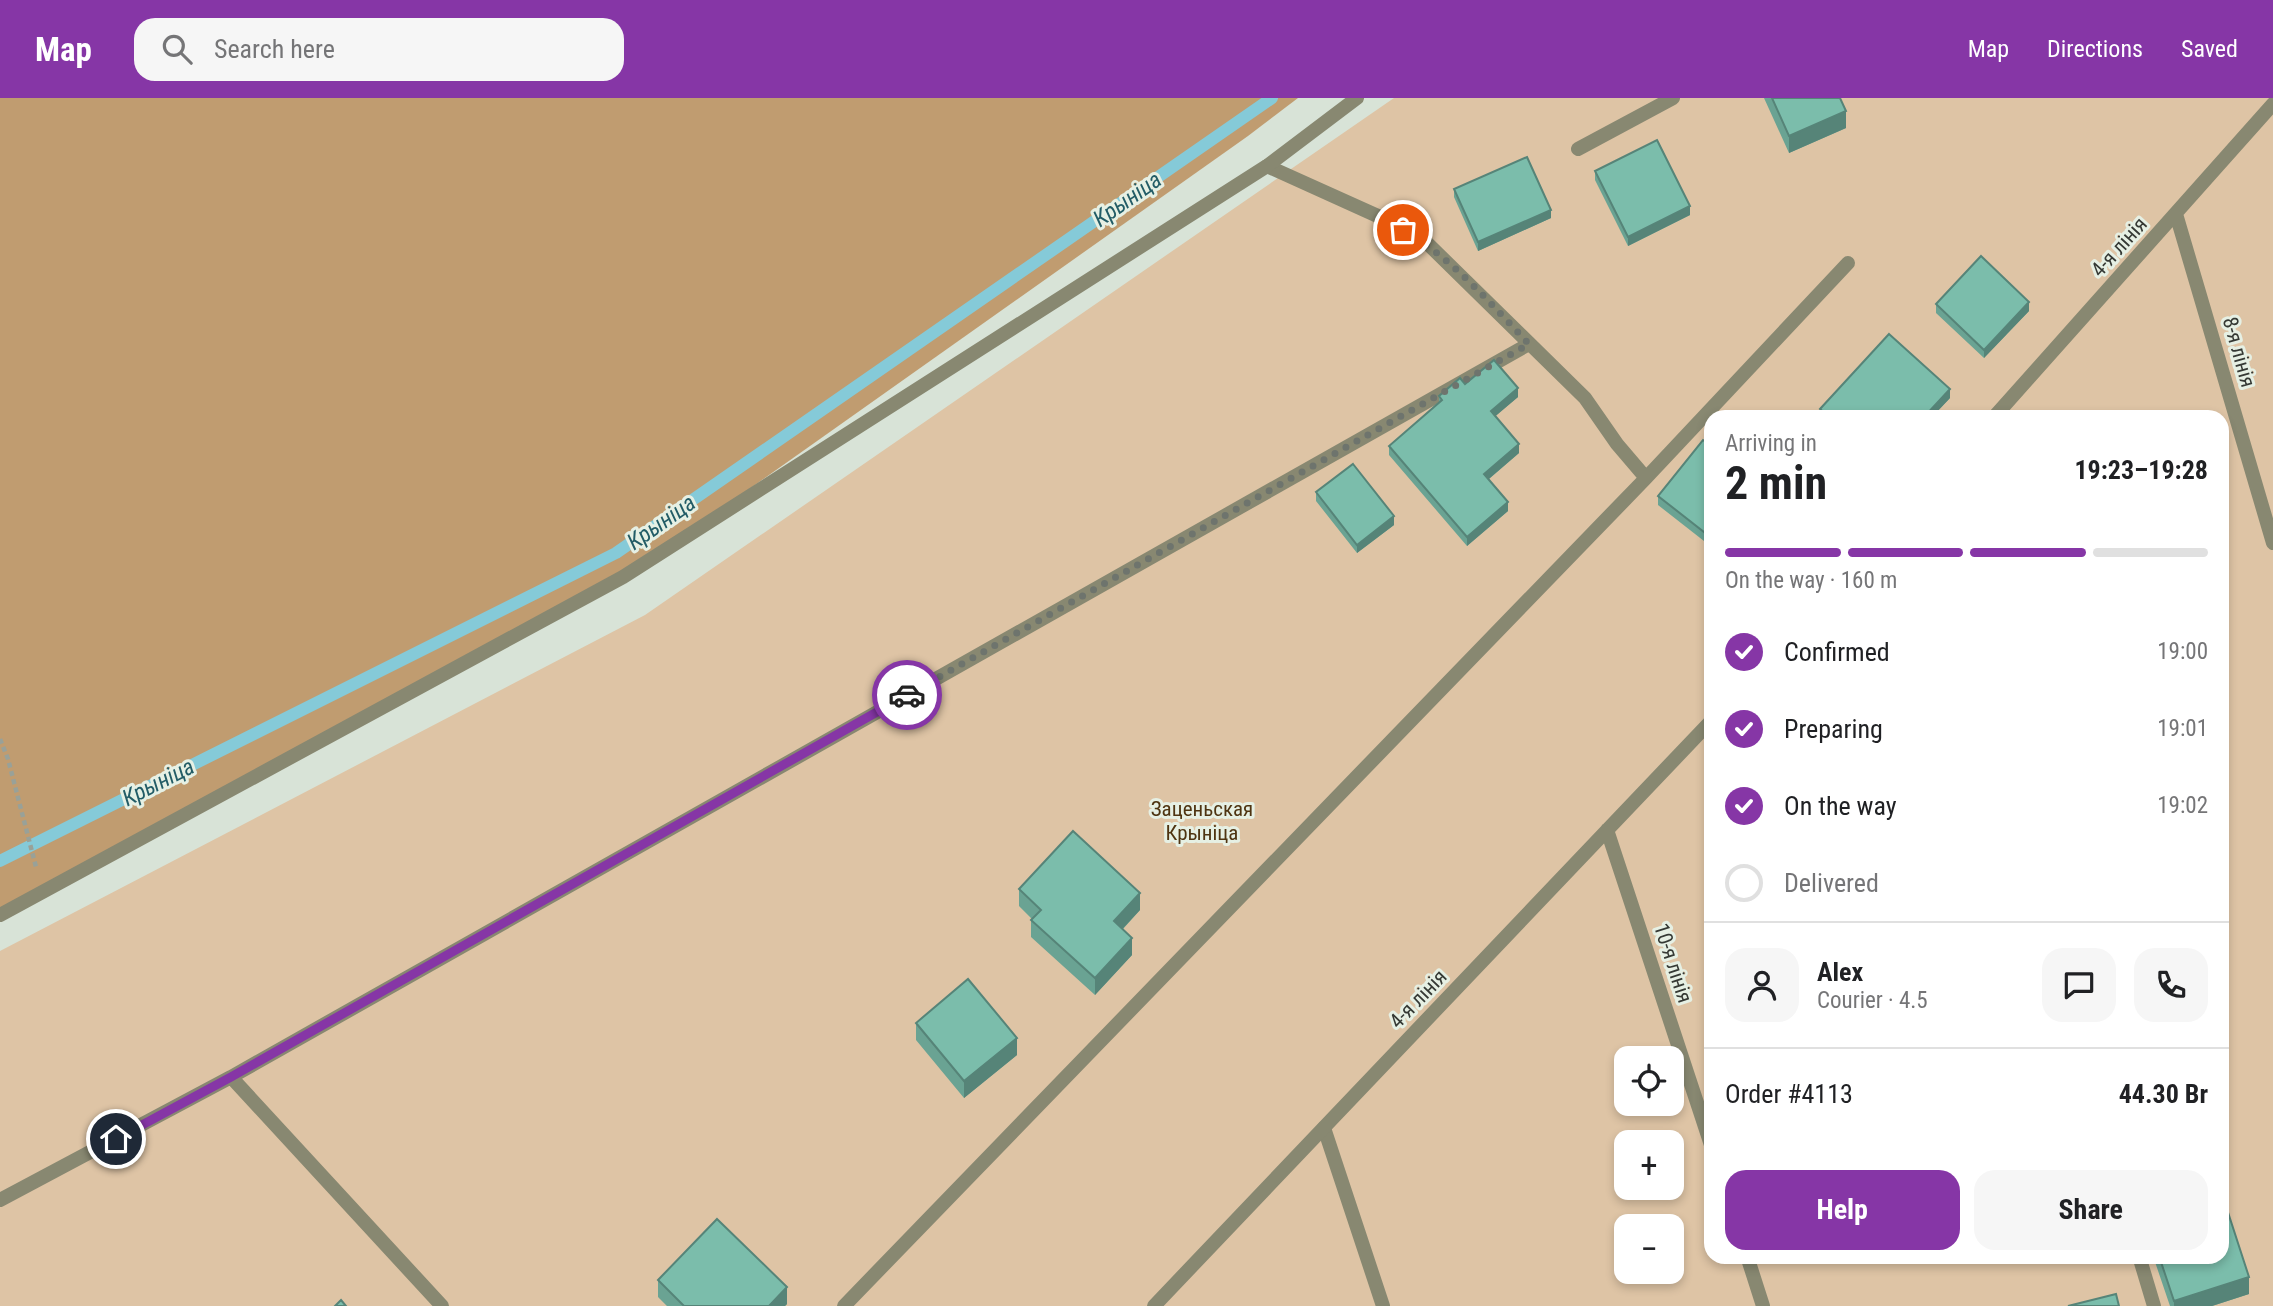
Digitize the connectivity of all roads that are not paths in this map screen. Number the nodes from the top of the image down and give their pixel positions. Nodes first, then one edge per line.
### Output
1 (1357, 98) edge
2 (1673, 98) edge
3 (2273, 104) edge
4 (1578, 149) dead end
5 (1267, 166) junction
6 (2176, 214) junction
7 (1848, 263) dead end
8 (1529, 344) junction
9 (1710, 410) edge
10 (2000, 410) edge
11 (1704, 416) edge
12 (1646, 478) junction
13 (2273, 543) edge
14 (1704, 728) edge
15 (1607, 830) junction
16 (0, 915) edge
17 (231, 1077) junction
18 (1704, 1125) edge
19 (1324, 1128) junction
20 (0, 1200) edge
21 (1750, 1264) edge
22 (2141, 1264) edge
23 (442, 1306) edge
24 (844, 1306) edge
25 (1154, 1306) edge
26 (1383, 1306) edge
27 (1763, 1306) edge
28 (2154, 1306) edge

1 - 5 street
2 - 4 street
3 - 6 street, 4-я лінія
5 - 8 street
5 - 16 street
6 - 10 street, 4-я лінія
6 - 13 street, 8-я лінія
7 - 9 street
8 - 12 street
8 - 17 street
11 - 12 street
12 - 24 street
14 - 15 street, 4-я лінія
15 - 18 street, 10-я лінія
15 - 19 street, 4-я лінія
17 - 20 street
17 - 23 street
19 - 25 street, 4-я лінія
19 - 26 street
21 - 27 street
22 - 28 street

